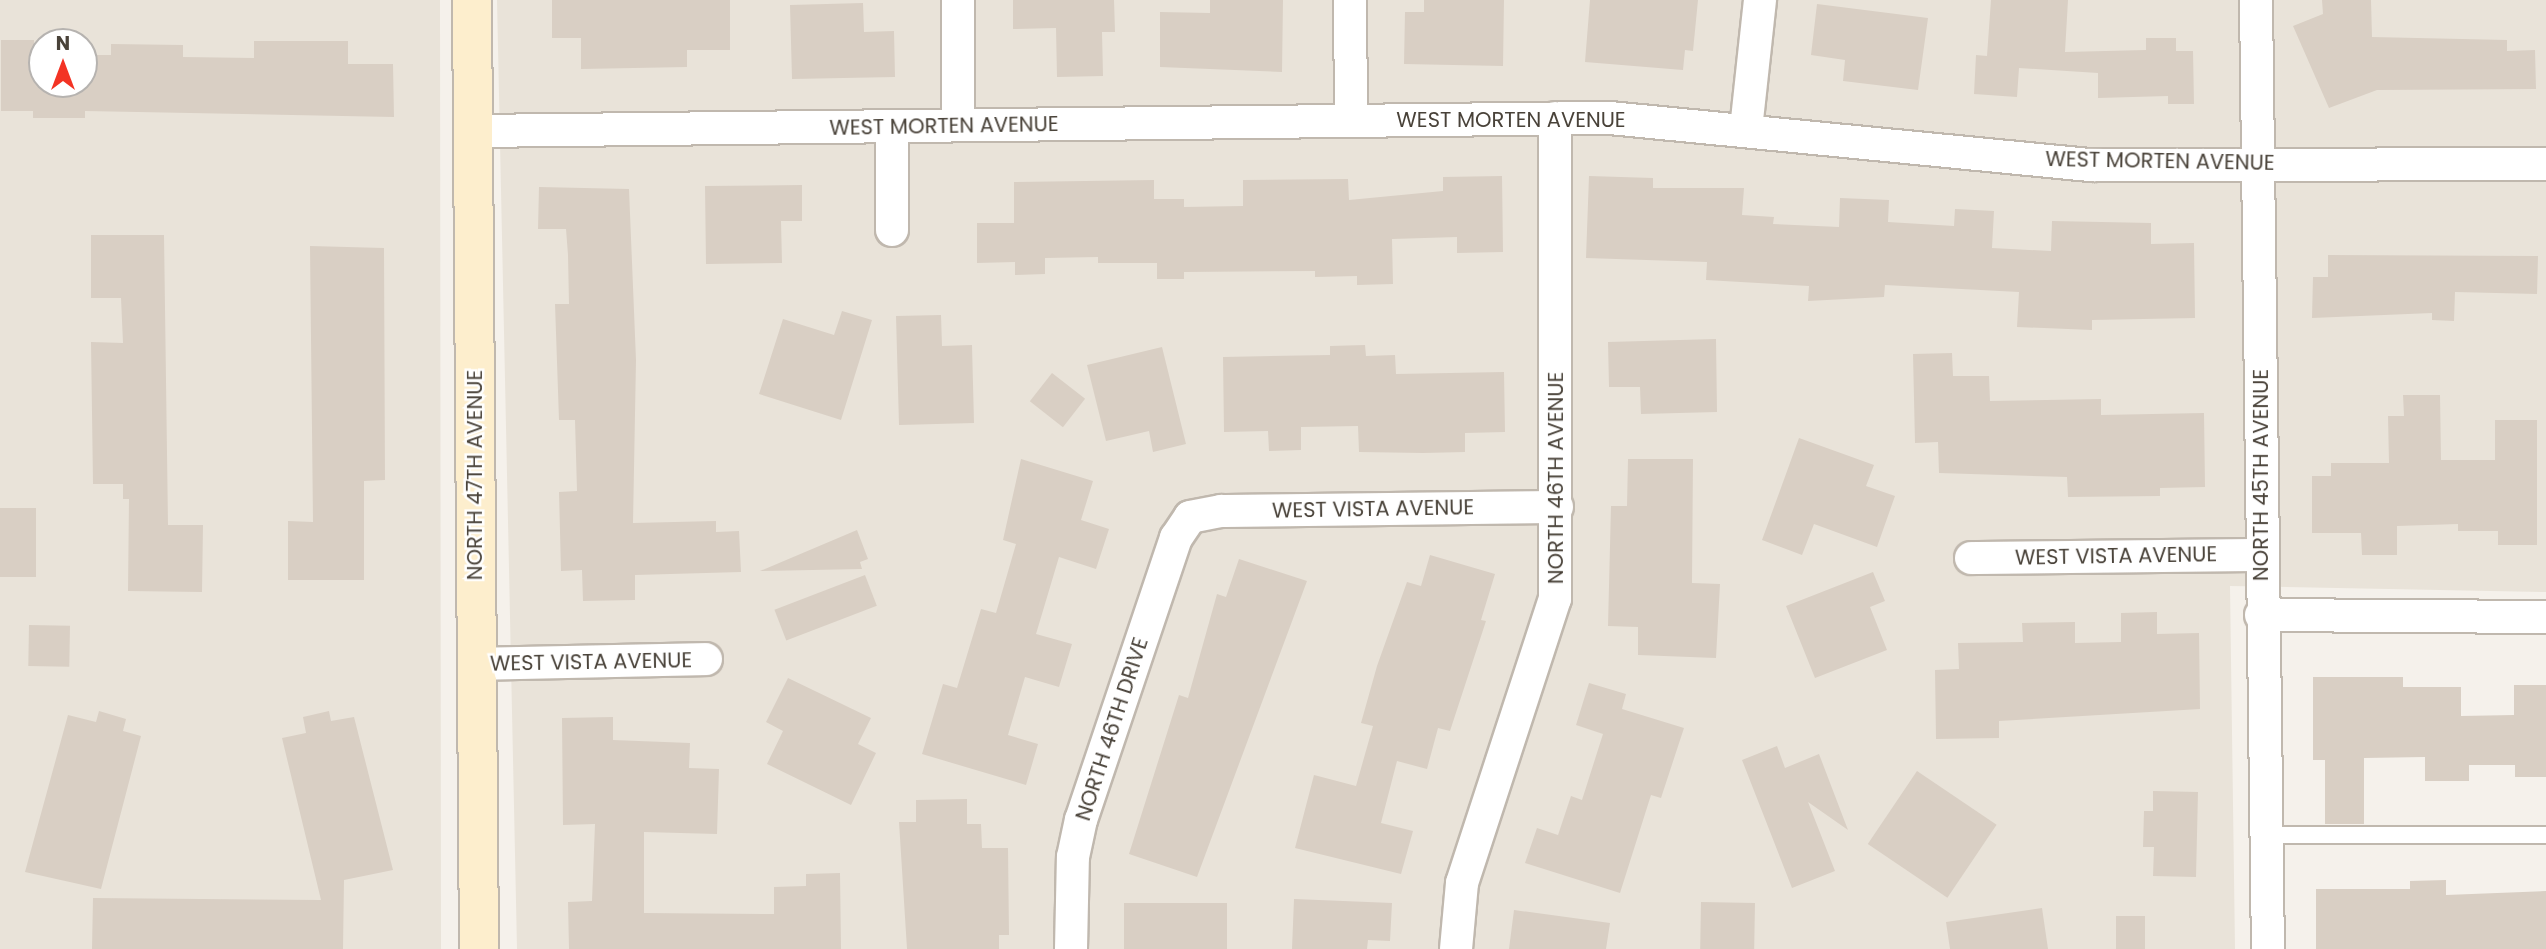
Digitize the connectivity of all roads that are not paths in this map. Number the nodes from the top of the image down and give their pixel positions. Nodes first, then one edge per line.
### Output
1 (472, 0) edge
2 (958, 0) edge
3 (1350, 0) edge
4 (1760, 0) edge
5 (2256, 0) edge
6 (1555, 118) junction
7 (1350, 121) junction
8 (958, 125) junction
9 (892, 127) junction
10 (1746, 129) junction
11 (474, 131) junction
12 (2258, 163) junction
13 (2546, 164) edge
14 (892, 230) dead end
15 (1557, 507) junction
16 (1190, 517) joint
17 (2261, 555) junction
18 (1971, 558) dead end
19 (2261, 615) junction
20 (2546, 617) edge
21 (706, 659) dead end
22 (476, 664) junction
23 (2266, 835) junction
24 (2546, 835) edge
25 (479, 949) edge
26 (1071, 949) edge
27 (1455, 949) edge
28 (2268, 949) edge

1 - 11 street, NORTH 47TH AVENUE
2 - 8 street
3 - 7 street
4 - 10 street
5 - 12 street, NORTH 45TH AVENUE
6 - 7 street, WEST MORTEN AVENUE
6 - 10 street, WEST MORTEN AVENUE
6 - 15 street, NORTH 46TH AVENUE
7 - 8 street, WEST MORTEN AVENUE
8 - 9 street, WEST MORTEN AVENUE
9 - 11 street, WEST MORTEN AVENUE
9 - 14 street
10 - 12 street, WEST MORTEN AVENUE
11 - 22 street, NORTH 47TH AVENUE
12 - 13 street, WEST MORTEN AVENUE
12 - 17 street, NORTH 45TH AVENUE
15 - 16 street, WEST VISTA AVENUE
15 - 27 street, NORTH 46TH AVENUE
16 - 26 street, NORTH 46TH DRIVE
17 - 18 street, WEST VISTA AVENUE
17 - 19 street, NORTH 45TH AVENUE
19 - 20 street
19 - 23 street, NORTH 45TH AVENUE
21 - 22 street, WEST VISTA AVENUE
22 - 25 street, NORTH 47TH AVENUE
23 - 24 lane
23 - 28 street, NORTH 45TH AVENUE

